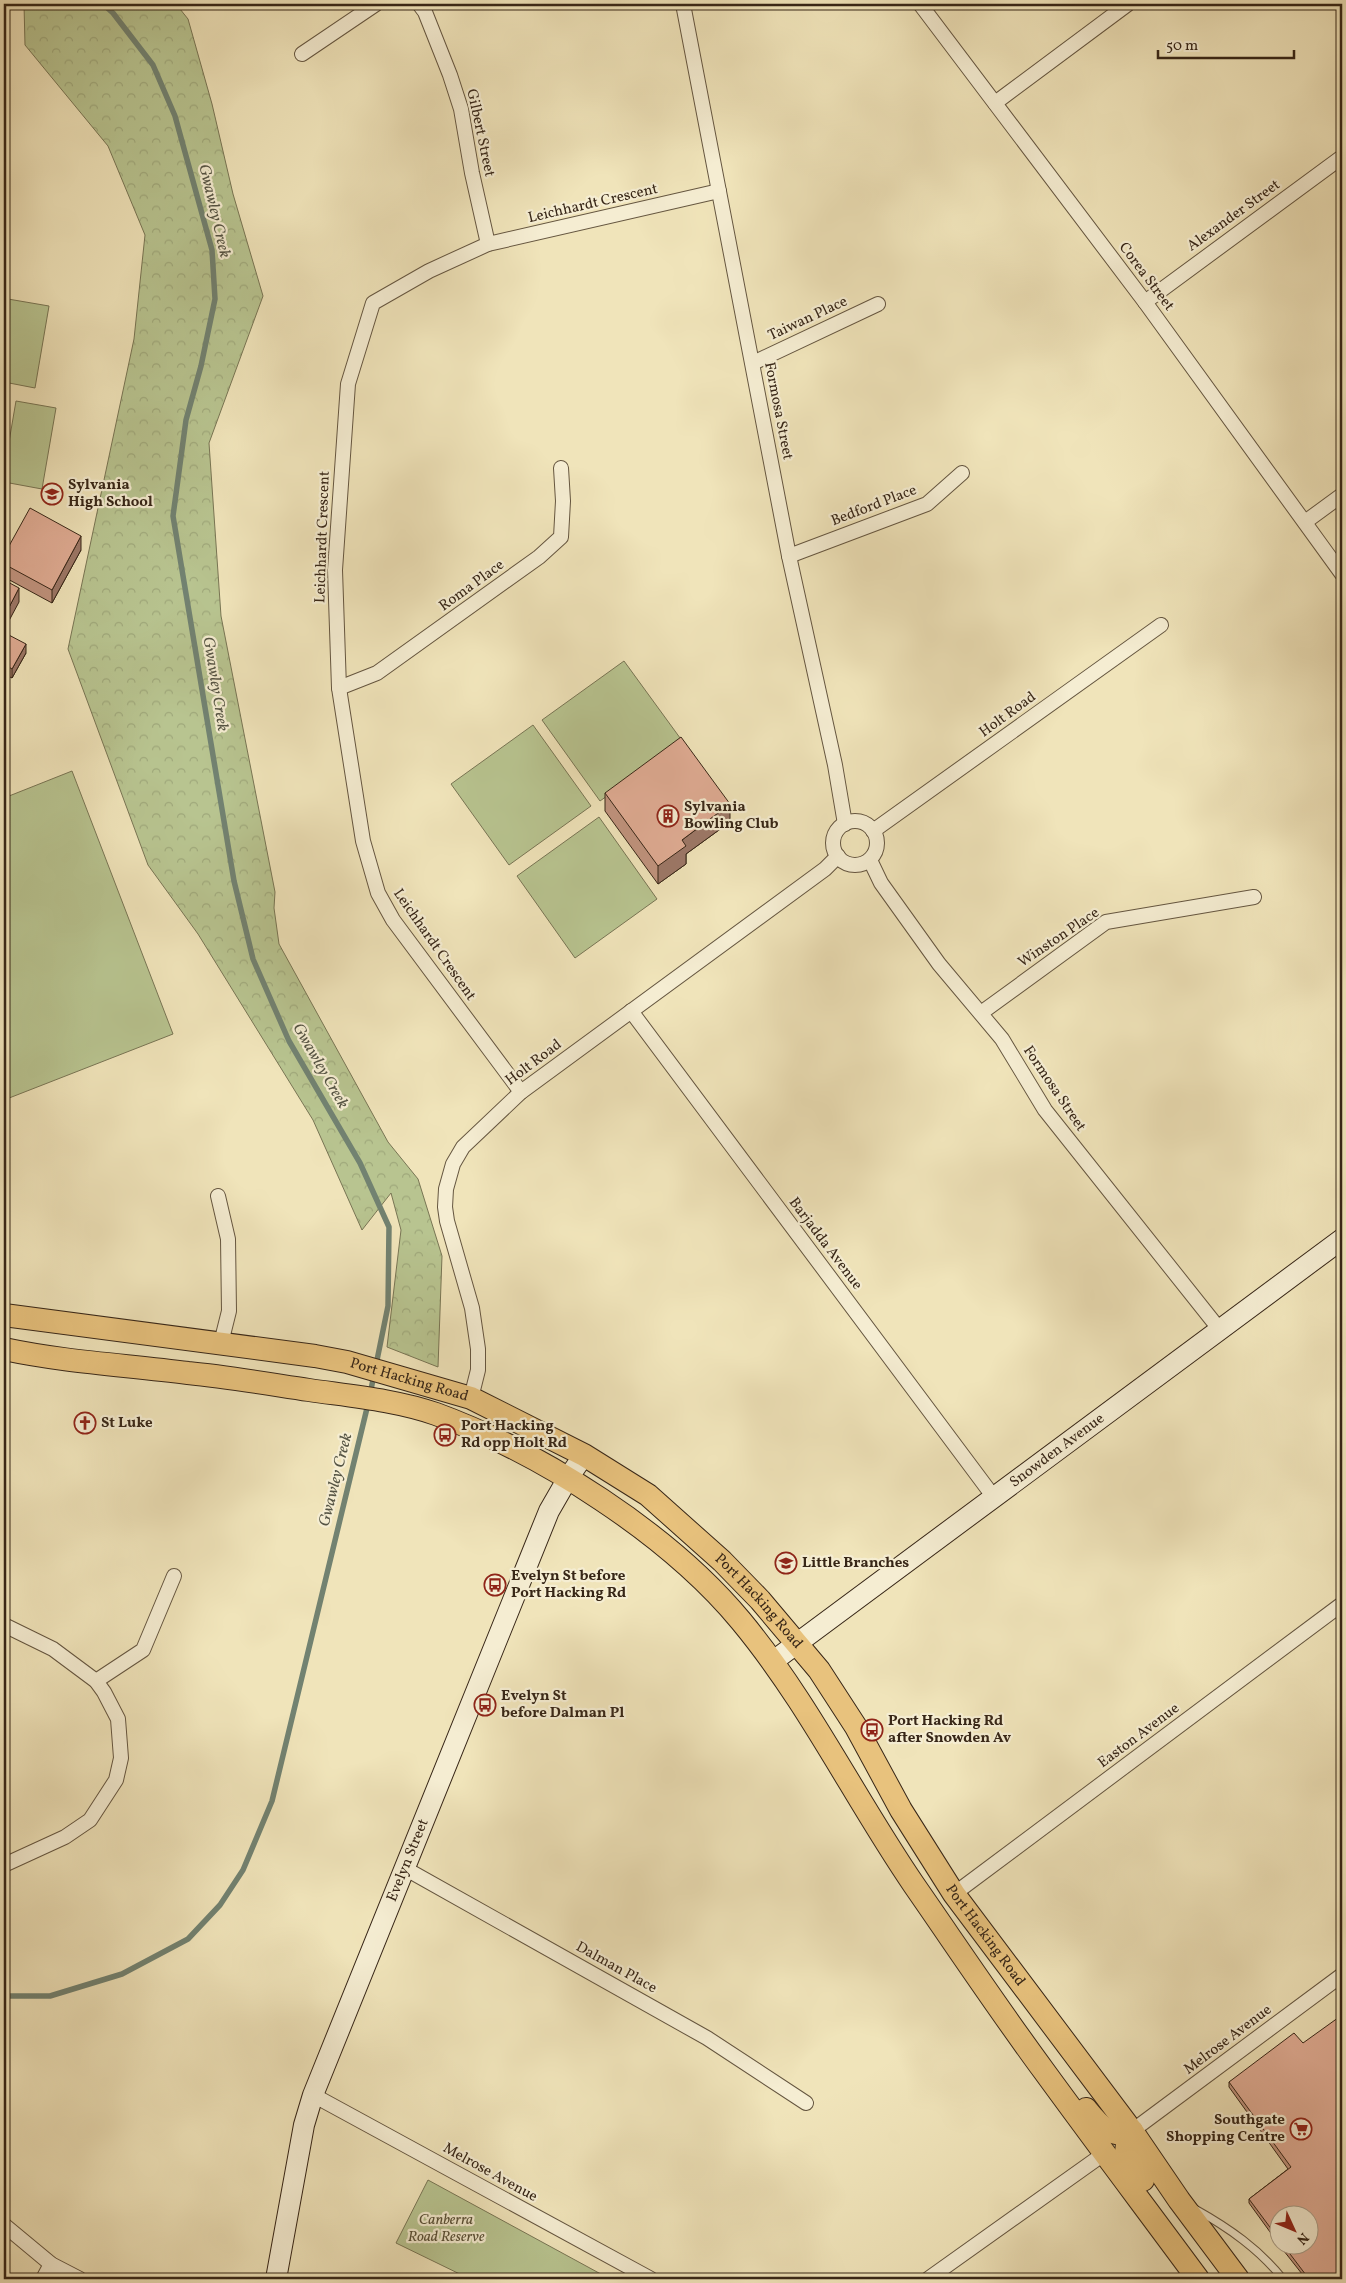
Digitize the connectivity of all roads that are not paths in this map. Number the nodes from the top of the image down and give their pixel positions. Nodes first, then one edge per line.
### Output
1 (376, 4) edge
2 (419, 4) edge
3 (683, 4) edge
4 (920, 4) edge
5 (1128, 4) edge
6 (302, 54) dead end
7 (996, 103) junction
8 (1342, 157) edge
9 (719, 191) junction
10 (488, 244) junction
11 (1145, 302) junction
12 (878, 304) dead end
13 (753, 364) junction
14 (561, 468) dead end
15 (962, 473) dead end
16 (1342, 495) edge
17 (1306, 522) junction
18 (789, 556) junction
19 (1342, 574) edge
20 (1161, 626) dead end
21 (339, 688) junction
22 (845, 824) junction
23 (873, 831) junction
24 (838, 856) junction
25 (870, 860) junction
26 (1254, 897) dead end
27 (631, 1012) junction
28 (981, 1013) junction
29 (521, 1092) junction
30 (218, 1196) dead end
31 (1342, 1239) edge
32 (4, 1315) edge
33 (1220, 1330) junction
34 (221, 1343) junction
35 (4, 1349) edge
36 (471, 1398) junction
37 (584, 1455) junction
38 (568, 1478) junction
39 (993, 1496) junction
40 (174, 1576) dead end
41 (1342, 1604) edge
42 (4, 1625) edge
43 (798, 1643) junction
44 (772, 1662) junction
45 (96, 1681) junction
46 (4, 1865) edge
47 (406, 1869) junction
48 (954, 1894) junction
49 (1342, 1975) edge
50 (1041, 2068) junction
51 (313, 2095) junction
52 (806, 2103) dead end
53 (1132, 2131) junction
54 (1104, 2153) junction
55 (1179, 2200) junction
56 (4, 2225) edge
57 (51, 2264) junction
58 (1194, 2273) edge
59 (43, 2279) edge
60 (80, 2279) edge
61 (276, 2279) edge
62 (651, 2279) edge
63 (928, 2279) edge
64 (1238, 2279) edge
65 (1283, 2279) edge

1 - 6 street
2 - 10 street, Gilbert Street
3 - 9 street, Formosa Street
4 - 7 street, Corea Street
5 - 7 street
7 - 11 street, Corea Street
8 - 11 street, Alexander Street
9 - 10 street, Leichhardt Crescent
9 - 13 street, Formosa Street
10 - 21 street, Leichhardt Crescent
11 - 17 street, Corea Street
12 - 13 street, Taiwan Place
13 - 18 street, Formosa Street
14 - 21 street, Roma Place
15 - 18 street, Bedford Place
16 - 17 street
17 - 19 street, Corea Street
18 - 22 street, Formosa Street
20 - 23 street, Holt Road
21 - 29 street, Leichhardt Crescent
22 - 23 street
22 - 24 street
23 - 25 street
24 - 25 street
24 - 27 street, Holt Road
25 - 28 street, Formosa Street
26 - 28 street, Winston Place
27 - 29 street, Holt Road
27 - 39 street, Barjadda Avenue
28 - 33 street, Formosa Street
29 - 36 street, Holt Road
30 - 34 street
31 - 33 street, Snowden Avenue
32 - 34 main road, Port Hacking Road
33 - 39 street, Snowden Avenue
34 - 36 main road, Port Hacking Road
35 - 38 main road, Port Hacking Road
36 - 37 main road, Port Hacking Road
37 - 38 street, Evelyn Street
37 - 43 main road, Port Hacking Road
38 - 44 main road, Port Hacking Road
38 - 47 street, Evelyn Street
39 - 43 street, Snowden Avenue
40 - 45 street
41 - 48 street, Easton Avenue
42 - 45 street
43 - 44 street, Snowden Avenue
43 - 48 main road, Port Hacking Road
44 - 50 main road, Port Hacking Road
45 - 46 street
47 - 51 street, Evelyn Street
47 - 52 street, Dalman Place
48 - 53 main road, Port Hacking Road
49 - 53 street, Melrose Avenue
50 - 53 main road
50 - 54 main road, Port Hacking Road
51 - 61 street, Evelyn Street
51 - 62 street, Melrose Avenue
53 - 55 main road, Port Hacking Road
53 - 58 main road
54 - 58 main road, Port Hacking Road
54 - 63 street
55 - 64 main road, Port Hacking Road
55 - 65 lane
56 - 57 street
57 - 59 street
57 - 60 street

